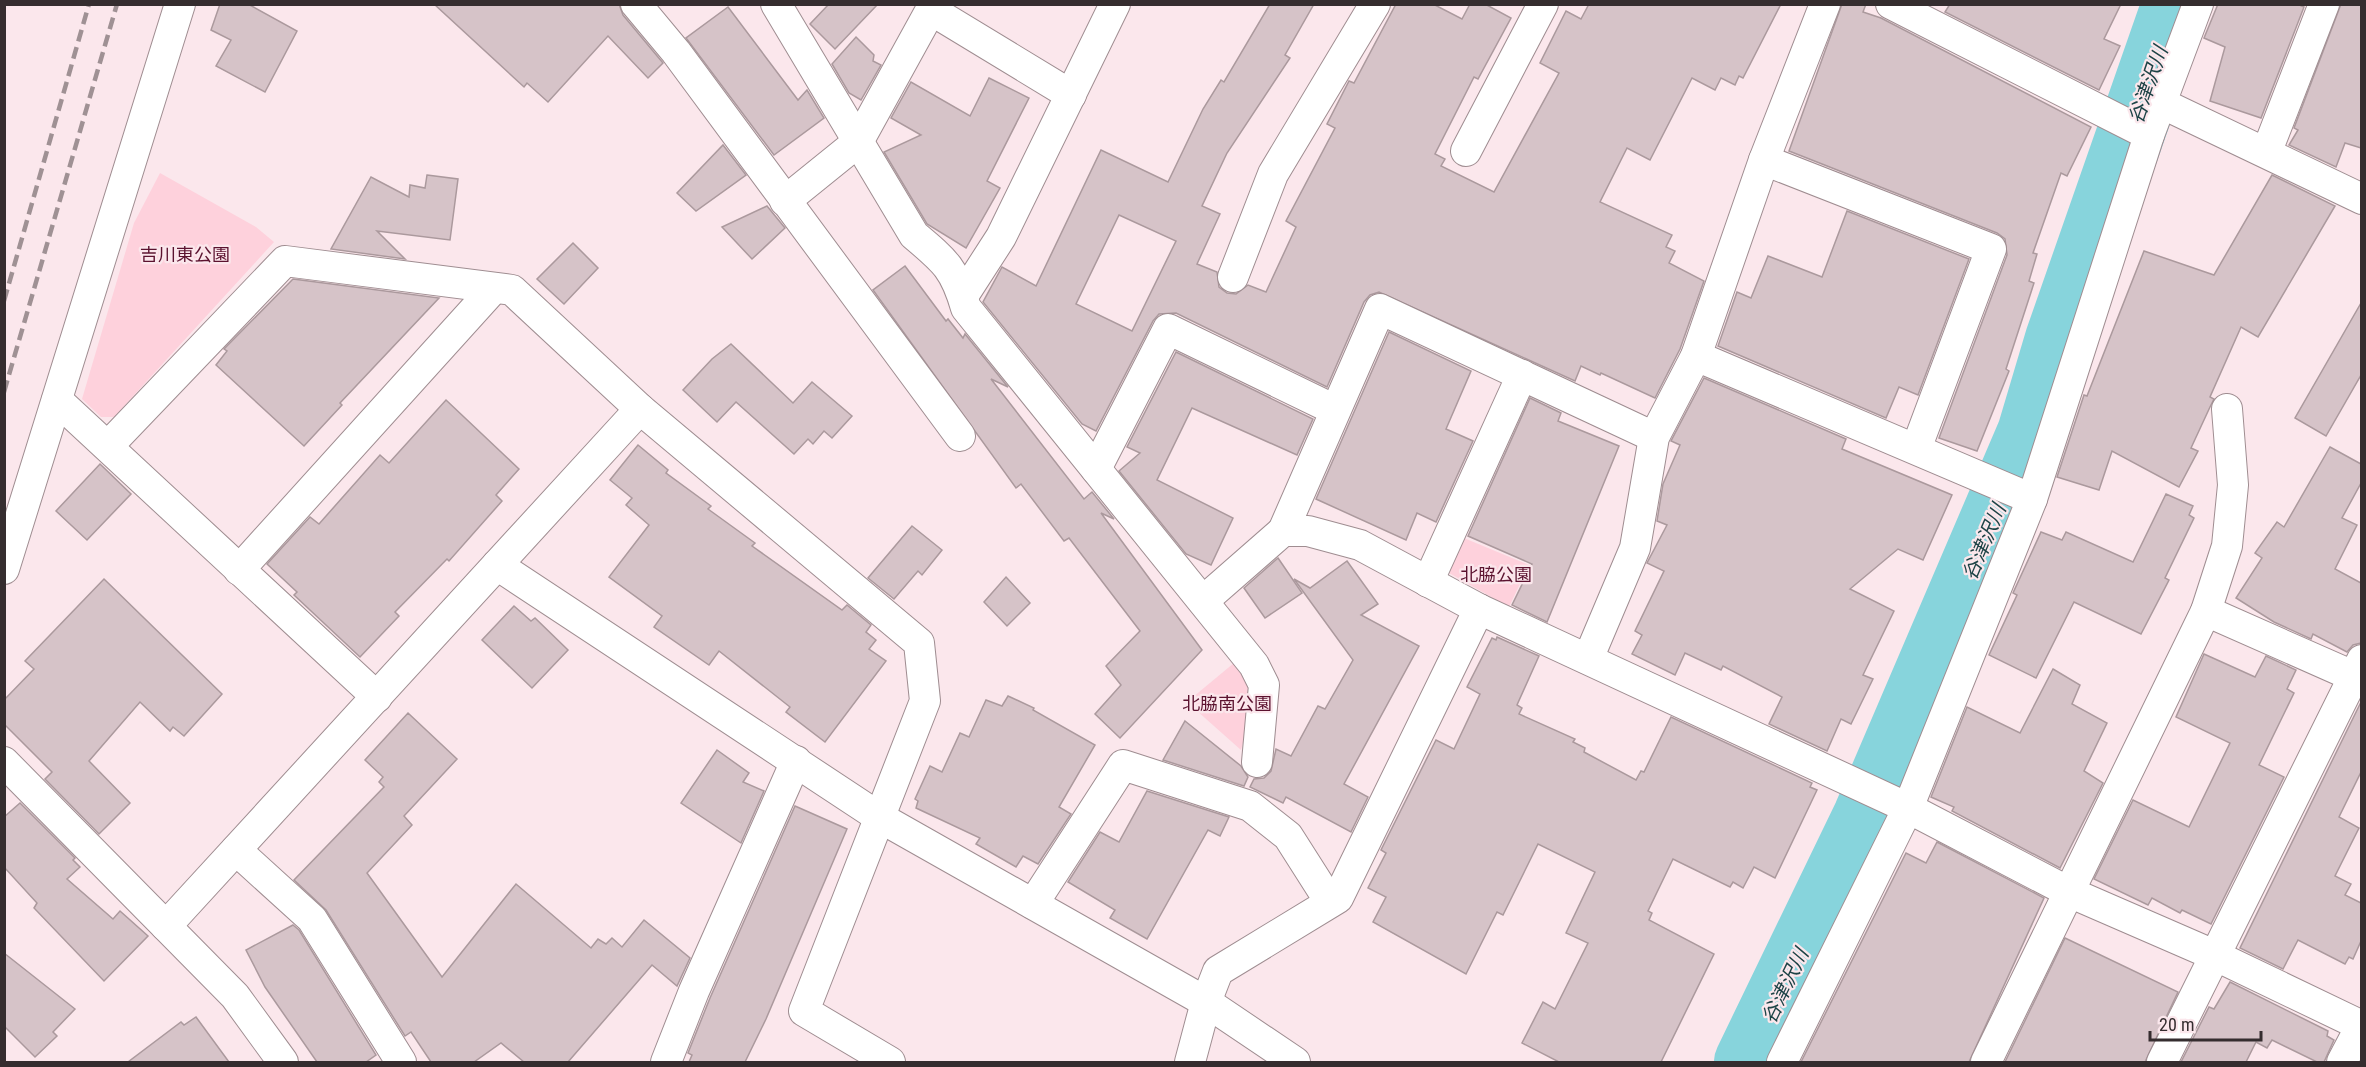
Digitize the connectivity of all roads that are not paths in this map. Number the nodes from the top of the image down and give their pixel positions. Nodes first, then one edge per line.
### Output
1 (180, 4) edge
2 (636, 4) edge
3 (776, 4) edge
4 (1115, 4) edge
5 (1375, 4) edge
6 (1543, 4) edge
7 (1825, 4) edge
8 (1892, 4) edge
9 (2198, 4) edge
10 (2324, 4) edge
11 (933, 7) edge
12 (1071, 95) junction
13 (2161, 103) junction
14 (2149, 135) junction
15 (858, 142) junction
16 (1466, 151) dead end
17 (2267, 151) junction
18 (1764, 160) junction
19 (2361, 199) edge
20 (785, 201) junction
21 (1233, 276) dead end
22 (494, 288) junction
23 (963, 296) junction
24 (1696, 356) junction
25 (1522, 375) junction
26 (57, 400) junction
27 (640, 409) junction
28 (2227, 409) dead end
29 (1335, 410) junction
30 (960, 436) dead end
31 (1654, 437) junction
32 (108, 446) junction
33 (1916, 449) junction
34 (1096, 469) junction
35 (2032, 499) junction
36 (1283, 531) junction
37 (497, 565) junction
38 (4, 569) edge
39 (239, 570) junction
40 (1428, 582) junction
41 (1203, 601) junction
42 (1479, 609) junction
43 (2206, 611) junction
44 (1588, 659) junction
45 (2359, 672) edge
46 (377, 697) junction
47 (4, 762) edge
48 (796, 762) junction
49 (1257, 762) dead end
50 (1908, 808) junction
51 (879, 816) junction
52 (236, 850) junction
53 (2069, 892) junction
54 (1330, 902) junction
55 (1033, 904) junction
56 (166, 926) junction
57 (2214, 955) junction
58 (1206, 1002) junction
59 (2361, 1025) edge
60 (283, 1062) edge
61 (401, 1062) edge
62 (666, 1062) edge
63 (890, 1062) edge
64 (1190, 1062) edge
65 (1295, 1062) edge
66 (1782, 1062) edge
67 (1986, 1062) edge
68 (2162, 1062) edge
69 (2342, 1062) edge

1 - 26 street
2 - 20 street
3 - 15 street
4 - 12 street
5 - 21 street
6 - 16 street
7 - 18 street
8 - 14 street
9 - 13 street
10 - 17 street
11 - 12 street
11 - 15 street
12 - 23 street
13 - 14 street
13 - 17 street
14 - 35 street
15 - 20 street
15 - 23 street
17 - 19 street
18 - 24 street
18 - 33 street
20 - 30 street
22 - 27 street
22 - 32 street
22 - 39 street
23 - 34 street
24 - 31 street
24 - 33 street
25 - 29 street
25 - 31 street
25 - 40 street
26 - 32 street
26 - 38 street
27 - 37 street
27 - 51 street
28 - 43 street
29 - 34 street
29 - 36 street
31 - 44 street
32 - 39 street
33 - 35 street
34 - 41 street
35 - 50 street
36 - 40 street
36 - 41 street
37 - 46 street
37 - 48 street
39 - 46 street
40 - 42 street
41 - 49 street
42 - 44 street
42 - 54 street
43 - 45 street
43 - 53 street
44 - 50 street
45 - 57 street
46 - 52 street
47 - 56 street
48 - 51 street
48 - 62 street
50 - 53 street
50 - 66 street
51 - 55 street
51 - 63 street
52 - 56 street
52 - 61 street
53 - 57 street
53 - 67 street
54 - 55 street
54 - 58 street
55 - 58 street
56 - 60 street
57 - 59 street
57 - 68 street
58 - 64 street
58 - 65 street
59 - 69 street

